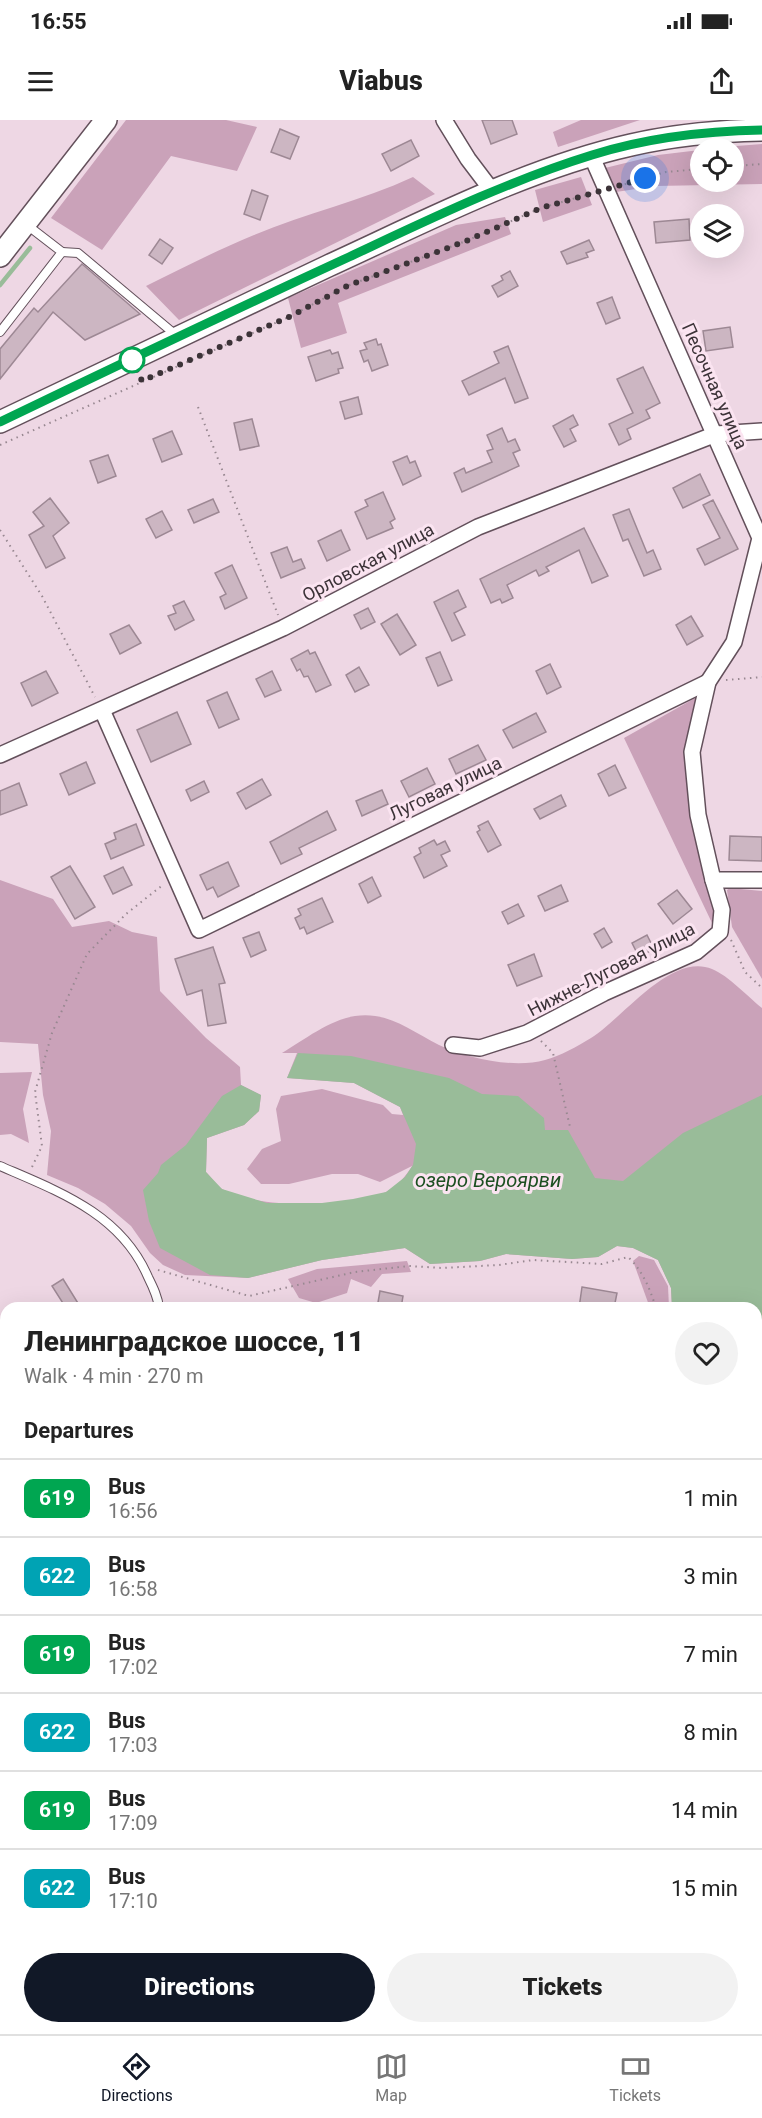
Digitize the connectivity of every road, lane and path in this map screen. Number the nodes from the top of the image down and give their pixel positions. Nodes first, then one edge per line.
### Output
1 (106, 120) edge
2 (444, 120) edge
3 (762, 130) edge
4 (591, 155) junction
5 (762, 164) edge
6 (744, 165) edge
7 (690, 170) edge
8 (604, 190) junction
9 (493, 192) junction
10 (25, 223) junction
11 (62, 252) junction
12 (0, 256) edge
13 (1, 328) edge
14 (179, 338) junction
15 (198, 407) dead end
16 (0, 422) edge
17 (762, 431) edge
18 (716, 434) junction
19 (0, 445) edge
20 (0, 530) edge
21 (761, 541) edge
22 (283, 628) junction
23 (762, 677) edge
24 (708, 682) junction
25 (102, 710) junction
26 (0, 755) edge
27 (175, 875) junction
28 (713, 880) junction
29 (762, 880) edge
30 (728, 935) dead end
31 (762, 988) edge
32 (453, 1044) dead end
33 (553, 1053) dead end
34 (570, 1127) dead end
35 (0, 1166) edge
36 (27, 1178) junction
37 (158, 1270) dead end
38 (157, 1302) edge
39 (654, 1302) edge

1 - 10 main road
2 - 9 street
3 - 4 main road
4 - 8 street, Песочная улица
4 - 9 main road
5 - 6 path
7 - 8 path
8 - 18 street, Песочная улица
8 - 19 path
9 - 14 main road
10 - 11 lane
10 - 12 main road
11 - 13 lane
11 - 14 lane
14 - 16 main road
15 - 22 path
17 - 18 street, Орловская улица
18 - 21 street, Песочная улица
18 - 22 street, Орловская улица
20 - 25 path
21 - 24 street, Песочная улица
22 - 25 street, Орловская улица
23 - 24 path
24 - 27 street, Луговая улица
24 - 28 street, Песочная улица
25 - 26 street, Орловская улица
25 - 27 street
27 - 36 path
28 - 29 street
28 - 32 street, Нижне-Луговая улица
30 - 31 path
33 - 34 path
35 - 36 lane
36 - 38 lane
37 - 39 path

